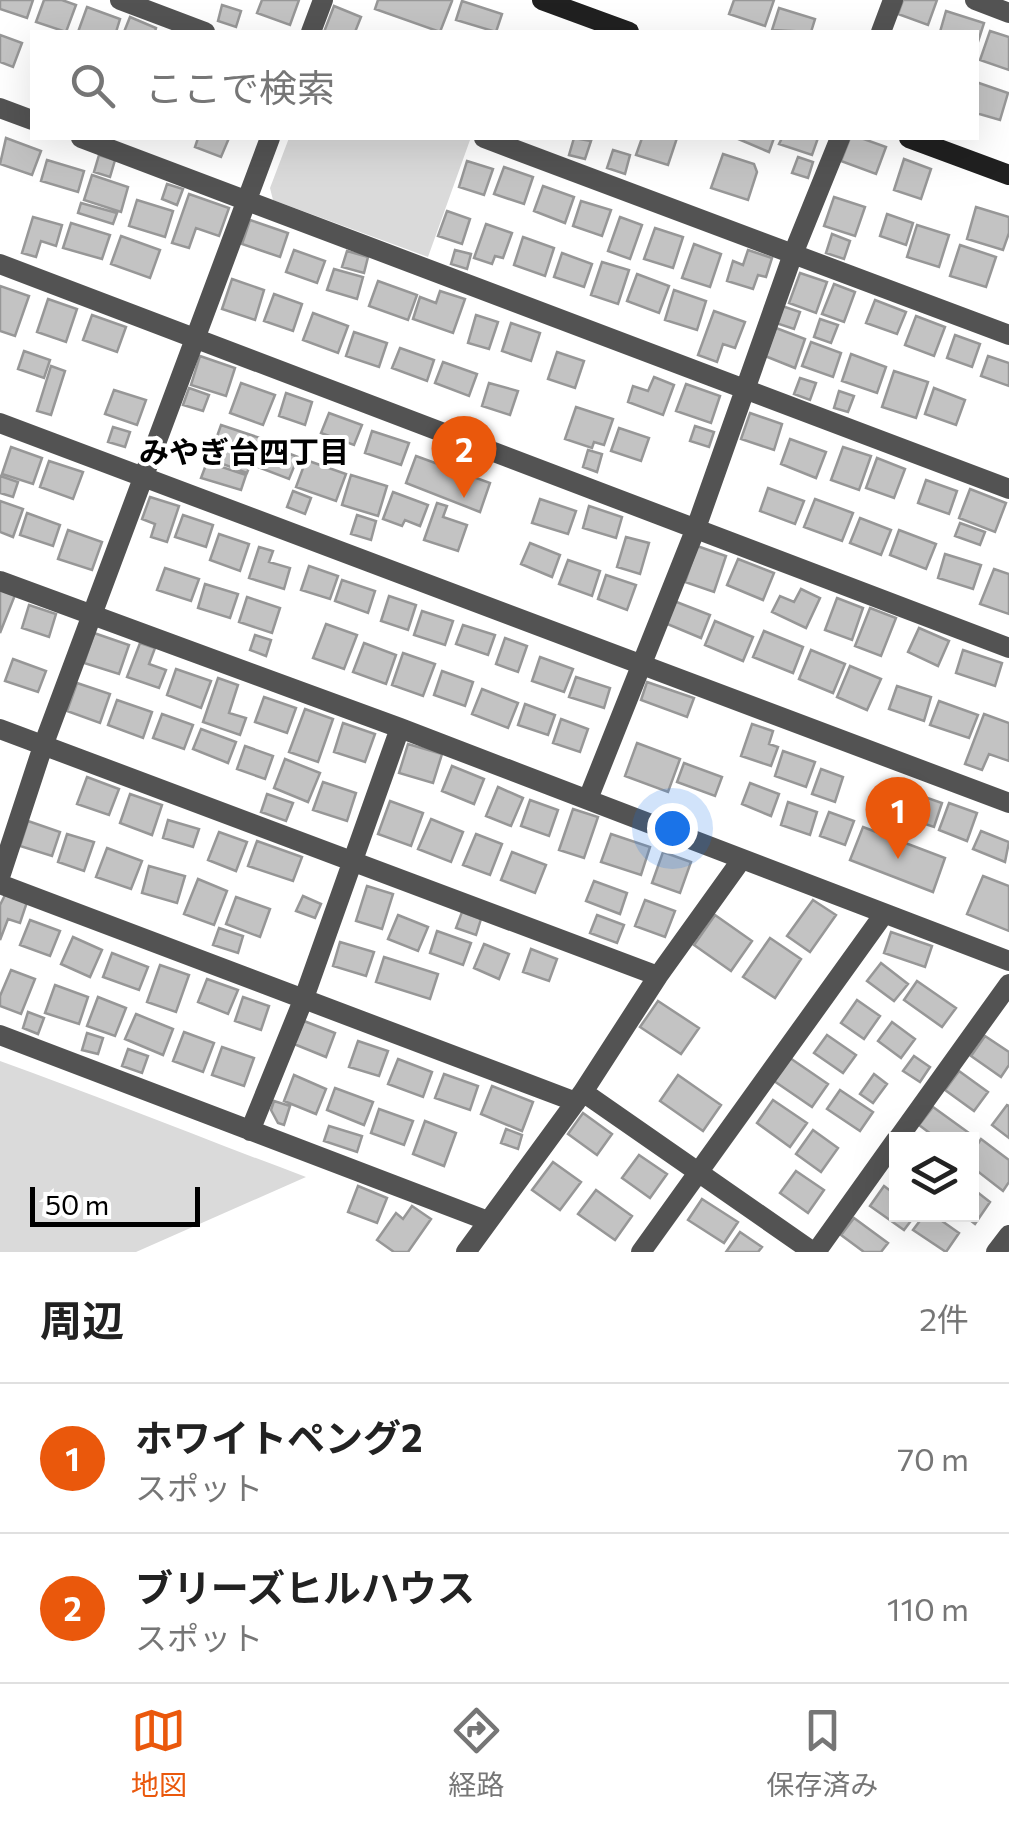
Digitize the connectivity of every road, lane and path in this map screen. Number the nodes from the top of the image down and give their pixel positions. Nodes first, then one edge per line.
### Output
1 (120, 0) edge
2 (322, 0) edge
3 (542, 0) edge
4 (893, 0) edge
5 (975, 0) edge
6 (1009, 13) edge
7 (200, 30) edge
8 (312, 30) edge
9 (624, 30) edge
10 (881, 30) edge
11 (0, 108) edge
12 (30, 119) edge
13 (86, 140) edge
14 (269, 140) edge
15 (489, 140) edge
16 (839, 140) edge
17 (914, 140) edge
18 (1009, 175) edge
19 (245, 198) junction
20 (794, 254) junction
21 (0, 264) edge
22 (1009, 335) edge
23 (197, 338) junction
24 (744, 390) junction
25 (0, 422) edge
26 (145, 477) junction
27 (1009, 490) edge
28 (696, 528) junction
29 (0, 581) edge
30 (94, 617) junction
31 (1009, 648) edge
32 (642, 662) junction
33 (400, 728) junction
34 (0, 730) edge
35 (43, 746) junction
36 (588, 799) junction
37 (1009, 803) edge
38 (742, 859) junction
39 (351, 861) junction
40 (0, 880) edge
41 (884, 914) junction
42 (1009, 961) edge
43 (658, 976) junction
44 (1009, 984) edge
45 (304, 998) junction
46 (0, 1036) edge
47 (580, 1097) junction
48 (250, 1131) junction
49 (903, 1132) edge
50 (889, 1151) edge
51 (699, 1171) junction
52 (488, 1221) junction
53 (1009, 1235) edge
54 (466, 1252) edge
55 (641, 1252) edge
56 (814, 1252) edge
57 (996, 1252) edge

1 - 7 street
2 - 8 street
3 - 9 street
4 - 10 street
5 - 6 street
11 - 12 street
13 - 19 street
14 - 19 street
15 - 20 street
16 - 20 street
17 - 18 street
19 - 23 street
19 - 24 street
20 - 22 street
20 - 24 street
21 - 23 street
23 - 26 street
23 - 28 street
24 - 27 street
24 - 28 street
25 - 26 street
26 - 30 street
26 - 32 street
28 - 31 street
28 - 32 street
29 - 30 street
30 - 33 street
30 - 35 street
32 - 36 street
32 - 37 street
33 - 36 street
33 - 39 street
34 - 35 street
35 - 39 street
35 - 40 street
36 - 38 street
38 - 41 street
38 - 43 street
39 - 43 street
39 - 45 street
40 - 45 street
41 - 42 street
41 - 51 street
43 - 47 street
44 - 49 street
45 - 47 street
45 - 48 street
46 - 48 street
47 - 51 street
47 - 52 street
48 - 52 street
50 - 56 street
51 - 55 street
51 - 56 street
52 - 54 street
53 - 57 street

